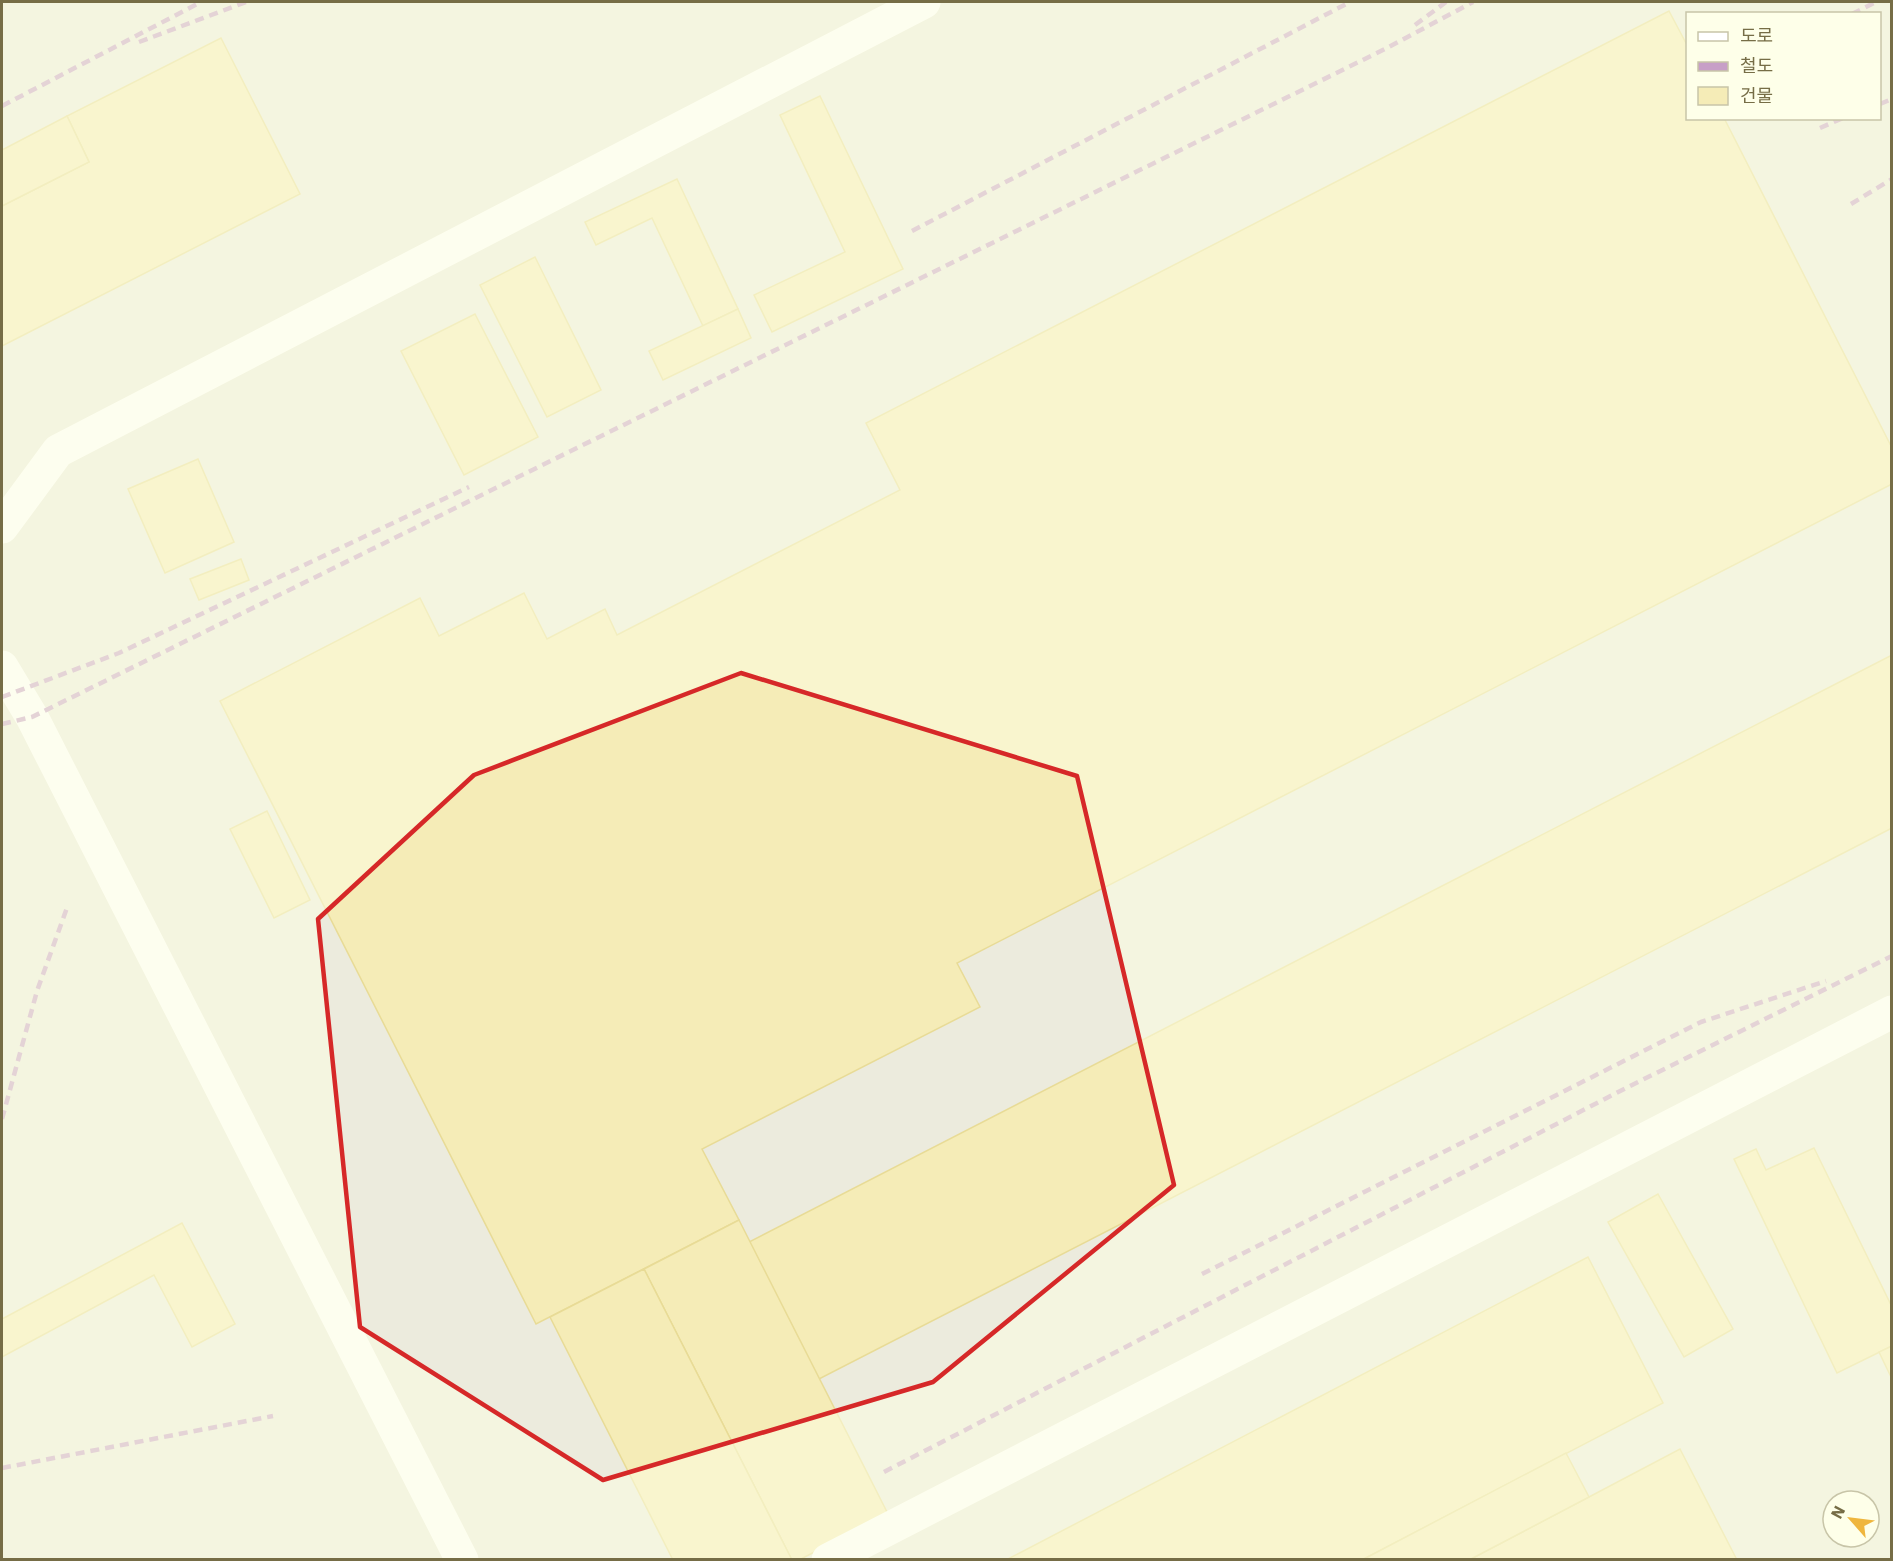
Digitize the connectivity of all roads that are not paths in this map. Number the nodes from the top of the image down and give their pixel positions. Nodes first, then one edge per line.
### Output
1 (924, 2) edge
2 (2, 527) edge
3 (2, 667) edge
4 (1892, 1012) edge
5 (462, 1560) edge
6 (828, 1560) edge

1 - 2 lane
3 - 5 lane
4 - 6 lane

